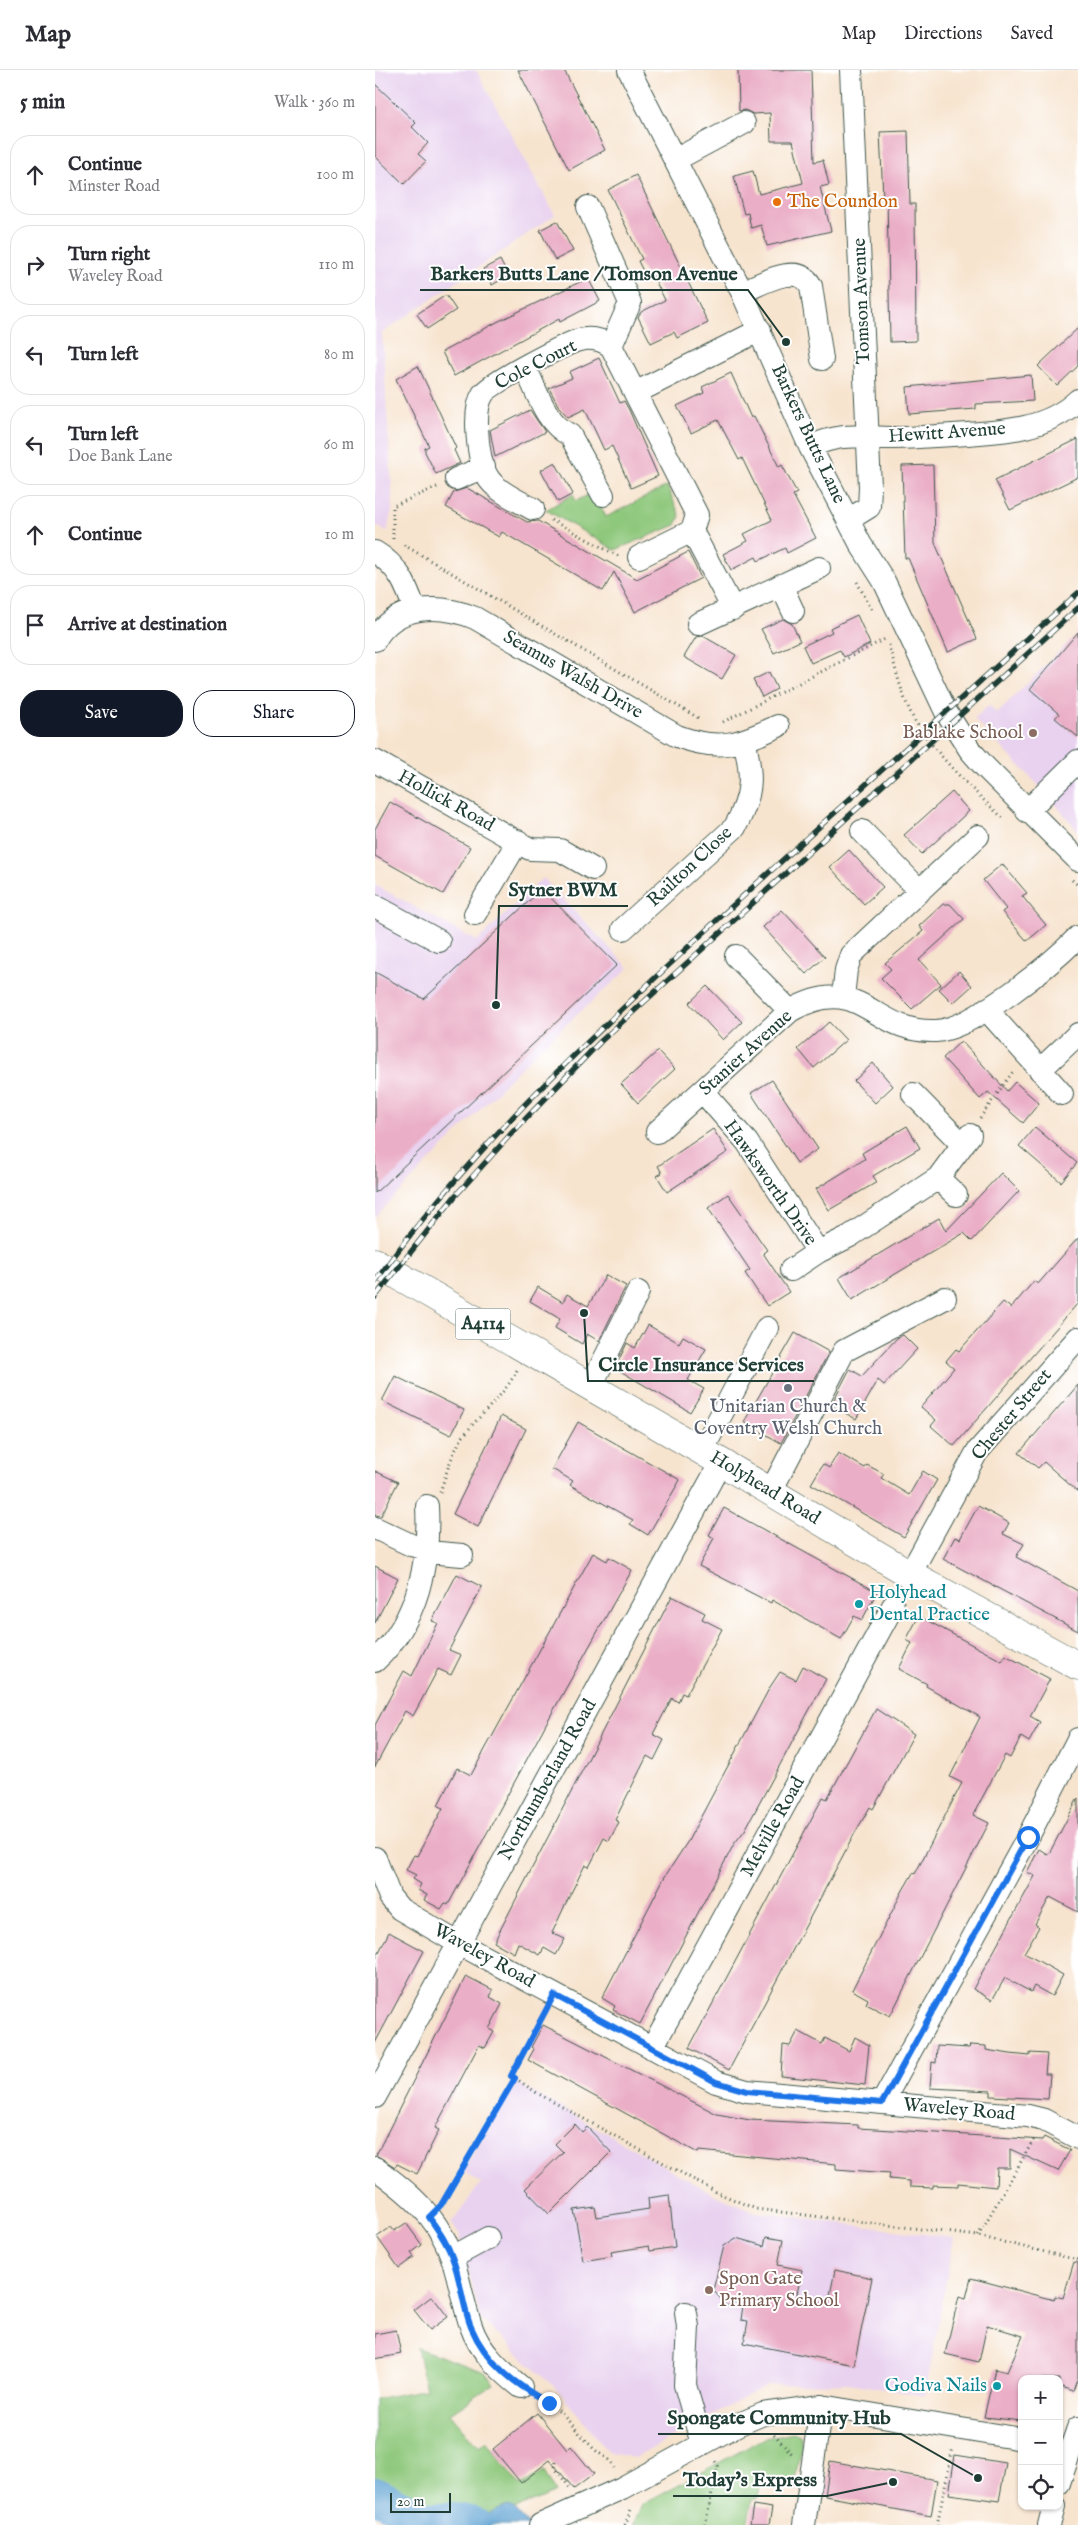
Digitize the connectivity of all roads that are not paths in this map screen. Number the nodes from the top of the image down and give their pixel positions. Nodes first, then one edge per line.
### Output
1 (629, 70) edge
2 (851, 70) edge
3 (744, 123) dead end
4 (675, 160) junction
5 (588, 207) dead end
6 (742, 292) junction
7 (760, 330) junction
8 (611, 346) junction
9 (822, 359) dead end
10 (525, 367) junction
11 (635, 393) junction
12 (1078, 400) edge
13 (868, 438) junction
14 (810, 447) junction
15 (484, 467) junction
16 (456, 479) road end
17 (603, 496) dead end
18 (533, 509) road end
19 (849, 520) junction
20 (692, 530) junction
21 (381, 544) edge
22 (639, 557) road end
23 (819, 568) dead end
24 (781, 585) junction
25 (733, 609) junction
26 (415, 610) junction
27 (793, 611) dead end
28 (698, 624) dead end
29 (375, 640) edge
30 (778, 726) dead end
31 (744, 740) junction
32 (375, 761) edge
33 (1078, 761) edge
34 (1027, 811) junction
35 (862, 830) dead end
36 (978, 836) dead end
37 (518, 841) junction
38 (1078, 860) edge
39 (593, 869) dead end
40 (920, 891) junction
41 (375, 906) edge
42 (475, 914) dead end
43 (623, 929) dead end
44 (1078, 937) edge
45 (439, 941) dead end
46 (736, 956) dead end
47 (843, 997) junction
48 (986, 1009) junction
49 (790, 1011) junction
50 (1078, 1034) edge
51 (1040, 1070) junction
52 (703, 1092) junction
53 (913, 1094) dead end
54 (1061, 1094) dead end
55 (657, 1132) dead end
56 (938, 1178) junction
57 (956, 1195) dead end
58 (818, 1252) junction
59 (375, 1262) edge
60 (791, 1270) dead end
61 (638, 1292) dead end
62 (945, 1298) dead end
63 (767, 1328) dead end
64 (1078, 1338) edge
65 (591, 1386) junction
66 (712, 1456) junction
67 (771, 1492) junction
68 (428, 1516) road end
69 (375, 1528) edge
70 (428, 1551) junction
71 (462, 1554) dead end
72 (910, 1574) junction
73 (893, 1606) dead end
74 (375, 1661) edge
75 (1078, 1666) edge
76 (1078, 1740) edge
77 (375, 1858) edge
78 (459, 1943) junction
79 (652, 2048) junction
80 (375, 2097) edge
81 (882, 2103) junction
82 (1078, 2138) edge
83 (375, 2168) edge
84 (488, 2238) dead end
85 (453, 2257) junction
86 (686, 2313) dead end
87 (521, 2387) road end
88 (821, 2406) junction
89 (1018, 2438) edge
90 (1069, 2441) edge
91 (702, 2444) junction
92 (1063, 2466) edge
93 (1053, 2510) edge
94 (543, 2524) edge
95 (806, 2525) edge
96 (1049, 2525) edge

1 - 4 street, Barkers Butts Lane
2 - 13 street, Tomson Avenue
3 - 4 street
4 - 6 street, Barkers Butts Lane
5 - 8 street
6 - 7 street, Barkers Butts Lane
6 - 9 street
7 - 11 street
7 - 14 street, Barkers Butts Lane
8 - 10 street, Cole Court
8 - 11 street
10 - 15 street, Cole Court
10 - 17 street
11 - 20 street
12 - 13 street, Hewitt Avenue
13 - 14 street, Hewitt Avenue
13 - 19 street, Tomson Avenue
14 - 19 street, Barkers Butts Lane
15 - 16 street
15 - 18 street, Cole Court
19 - 34 street, Barkers Butts Lane
20 - 22 street
20 - 25 street
21 - 26 street
23 - 24 street
24 - 25 street
24 - 27 street
25 - 28 street
26 - 29 street, Seamus Walsh Drive
26 - 31 street, Seamus Walsh Drive
30 - 31 street, Seamus Walsh Drive
31 - 43 street, Railton Close
32 - 37 street, Hollick Road
33 - 34 street
34 - 38 street, Barkers Butts Lane
35 - 40 street
36 - 40 street
37 - 39 street, Hollick Road
37 - 42 street
40 - 47 street
41 - 45 street
44 - 48 street, Stanier Avenue
46 - 49 street
47 - 48 street, Stanier Avenue
47 - 49 street, Stanier Avenue
48 - 51 street
49 - 52 street, Stanier Avenue
50 - 51 street
51 - 54 street
52 - 55 street, Stanier Avenue
52 - 58 street, Hawksworth Drive
53 - 56 street, Hawksworth Drive
56 - 57 street
56 - 58 street, Hawksworth Drive
58 - 60 street, Hawksworth Drive
59 - 65 highway, Holyhead Road / A4114
61 - 65 street
62 - 67 street
63 - 66 street, Northumberland Road
64 - 72 street, Chester Street
65 - 66 highway, Holyhead Road / A4114
66 - 67 highway, Holyhead Road / A4114
66 - 78 street, Northumberland Road
67 - 72 highway, Holyhead Road / A4114
68 - 70 street
69 - 70 street
70 - 71 street
70 - 74 street
72 - 75 highway, Holyhead Road / A4114
73 - 79 street, Melville Road
76 - 81 street
77 - 78 street, Waveley Road
78 - 79 street, Waveley Road
78 - 80 street, Northumberland Road
79 - 81 street, Waveley Road
81 - 82 street, Waveley Road
83 - 85 street
84 - 85 street
85 - 87 street
86 - 91 street
88 - 89 street
88 - 91 street
88 - 95 street
90 - 92 street
91 - 94 street
93 - 96 street

